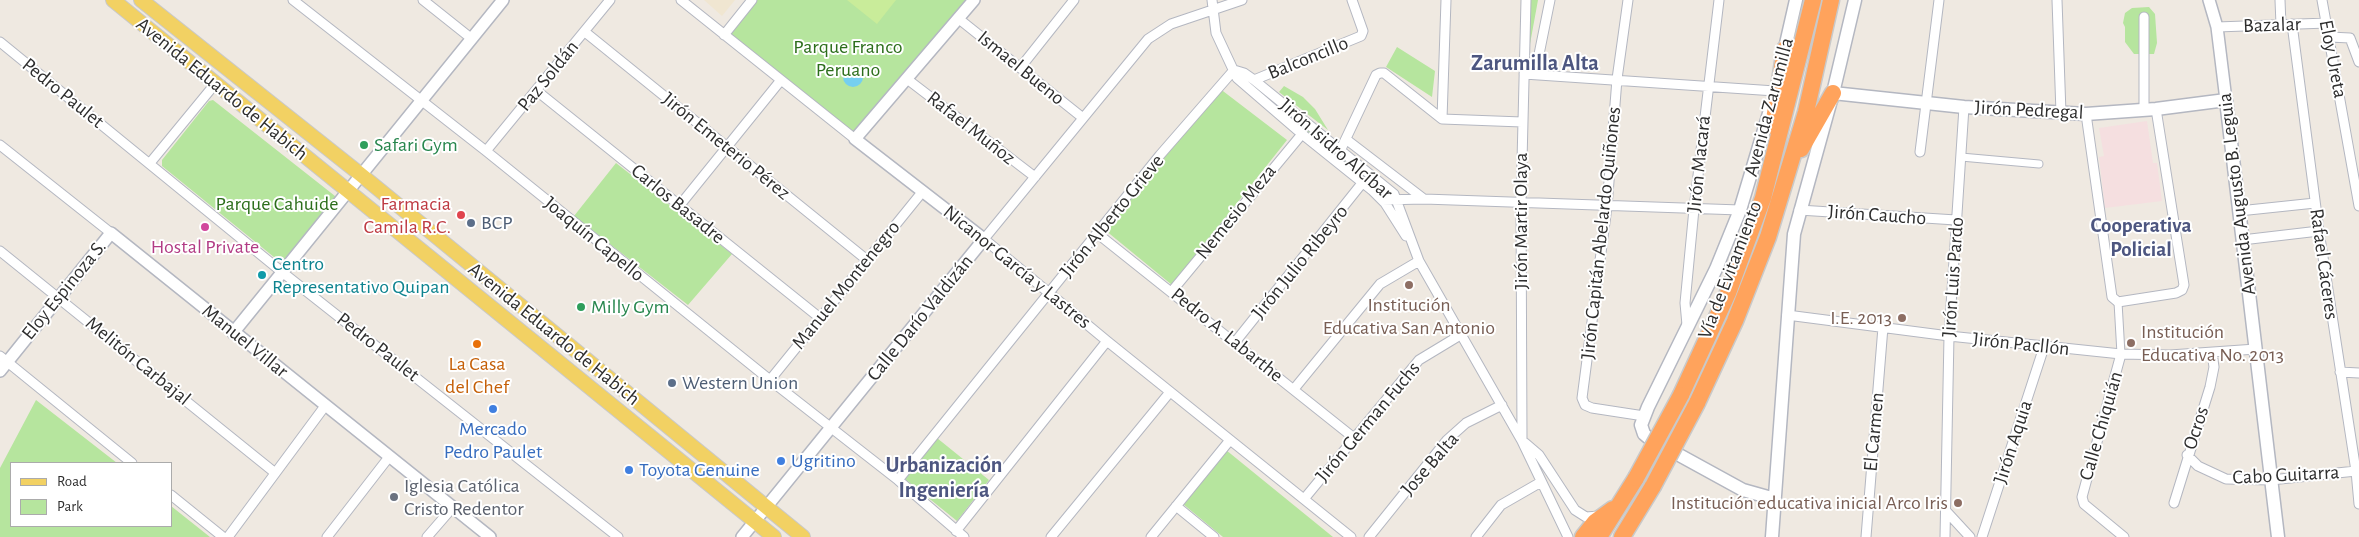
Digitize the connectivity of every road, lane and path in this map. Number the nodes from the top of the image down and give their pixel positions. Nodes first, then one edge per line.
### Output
1 (113, 0) edge
2 (141, 0) edge
3 (293, 0) edge
4 (423, 0) edge
5 (502, 0) edge
6 (610, 0) edge
7 (681, 0) edge
8 (752, 0) edge
9 (974, 0) edge
10 (1074, 0) edge
11 (1212, 0) edge
12 (1242, 0) edge
13 (1352, 0) edge
14 (1446, 0) edge
15 (1526, 0) edge
16 (1550, 0) edge
17 (1628, 0) edge
18 (1719, 0) edge
19 (1796, 0) edge
20 (1813, 0) edge
21 (1831, 0) edge
22 (1855, 0) edge
23 (1939, 0) edge
24 (2057, 0) edge
25 (2209, 0) edge
26 (2280, 0) edge
27 (2322, 0) edge
28 (1213, 12) junction
29 (2144, 17) dead end
30 (959, 19) junction
31 (2327, 23) junction
32 (2292, 24) junction
33 (2281, 25) junction
34 (2217, 26) junction
35 (585, 32) junction
36 (724, 34) junction
37 (2330, 37) junction
38 (472, 39) junction
39 (0, 42) edge
40 (1785, 49) junction
41 (2359, 62) edge
42 (1020, 68) junction
43 (1234, 70) junction
44 (1524, 74) junction
45 (1535, 74) junction
46 (908, 79) junction
47 (1617, 79) junction
48 (780, 80) junction
49 (1254, 80) junction
50 (215, 84) junction
51 (1707, 86) junction
52 (537, 90) junction
53 (1775, 91) junction
54 (1833, 93) junction
55 (2226, 100) junction
56 (422, 102) junction
57 (1926, 107) junction
58 (1964, 107) junction
59 (2150, 109) junction
60 (2061, 113) junction
61 (2086, 114) junction
62 (1083, 118) junction
63 (1442, 119) junction
64 (1522, 122) junction
65 (1302, 134) junction
66 (855, 140) junction
67 (1347, 140) junction
68 (0, 145) edge
69 (727, 147) junction
70 (1341, 149) junction
71 (486, 151) junction
72 (1920, 152) dead end
73 (1775, 154) junction
74 (1961, 157) junction
75 (150, 163) junction
76 (2039, 164) dead end
77 (1790, 166) junction
78 (360, 174) junction
79 (1035, 177) junction
80 (1363, 182) junction
81 (347, 190) junction
82 (923, 191) junction
83 (1397, 199) junction
84 (1424, 199) junction
85 (1382, 200) junction
86 (1521, 202) junction
87 (2315, 203) junction
88 (680, 205) junction
89 (2359, 206) edge
90 (1607, 207) junction
91 (1694, 209) junction
92 (1740, 210) junction
93 (1799, 210) junction
94 (2239, 211) junction
95 (1956, 220) junction
96 (2319, 231) junction
97 (111, 233) junction
98 (1098, 234) junction
99 (984, 239) junction
100 (2242, 240) junction
101 (1414, 249) junction
102 (0, 251) edge
103 (867, 260) junction
104 (1420, 261) junction
105 (282, 272) junction
106 (1172, 291) junction
107 (1050, 292) junction
108 (58, 297) junction
109 (2118, 302) junction
110 (1787, 314) junction
111 (820, 318) junction
112 (1883, 327) junction
113 (1688, 328) junction
114 (233, 333) junction
115 (1462, 334) junction
116 (1949, 336) junction
117 (1107, 341) junction
118 (1236, 342) junction
119 (2044, 347) junction
120 (2256, 349) junction
121 (2212, 353) junction
122 (2122, 354) junction
123 (2, 363) edge
124 (2340, 372) junction
125 (2359, 372) edge
126 (770, 380) junction
127 (1294, 389) junction
128 (1170, 392) junction
129 (1502, 405) junction
130 (325, 406) junction
131 (1644, 416) junction
132 (830, 428) junction
133 (1354, 438) junction
134 (1230, 440) junction
135 (1522, 441) junction
136 (2187, 456) junction
137 (389, 457) junction
138 (131, 462) edge
139 (2358, 469) edge
140 (274, 472) junction
141 (898, 480) junction
142 (2271, 480) junction
143 (1541, 482) junction
144 (172, 496) edge
145 (1304, 499) junction
146 (1774, 500) junction
147 (2174, 503) dead end
148 (1621, 504) junction
149 (2359, 504) edge
150 (1176, 506) junction
151 (453, 507) junction
152 (766, 507) junction
153 (1946, 511) junction
154 (1607, 513) junction
155 (755, 522) junction
156 (960, 534) edge
157 (223, 537) edge
158 (228, 537) edge
159 (327, 537) edge
160 (427, 537) edge
161 (490, 537) edge
162 (618, 537) edge
163 (742, 537) edge
164 (774, 537) edge
165 (803, 537) edge
166 (1052, 537) edge
167 (1151, 537) edge
168 (1214, 537) edge
169 (1351, 537) edge
170 (1369, 537) edge
171 (1476, 537) edge
172 (1568, 537) edge
173 (1583, 537) edge
174 (1599, 537) edge
175 (1622, 537) edge
176 (1772, 537) edge
177 (1866, 537) edge
178 (1944, 537) edge
179 (1970, 537) edge
180 (1982, 537) edge
181 (2123, 537) edge
182 (2278, 537) edge

1 - 50 main road, Avenida Eduardo de Habich
2 - 78 main road, Avenida Eduardo de Habich
3 - 56 street, Joaquín Capello
4 - 38 street
5 - 38 street
6 - 35 street, Paz Soldán
7 - 36 street, Nicanor García y Lastres
8 - 36 street
9 - 30 street
10 - 42 street
11 - 28 street, Jirón Isidro Alcíbar
12 - 28 street, Calle Darío Valdizán
13 - 49 street, Balconcillo
14 - 63 street
15 - 44 street, Jirón Martir Olaya
16 - 45 street
17 - 47 street, Jirón Capitán Abelardo Quiñones
18 - 51 street, Jirón Macará
19 - 40 main road, Avenida Zarumilla
20 - 73 highway, Vía de Evitamiento
21 - 77 highway, Vía de Evitamiento
22 - 54 main road
23 - 57 street
24 - 60 street
25 - 34 street, Avenida Augusto B. Leguia
26 - 33 street
27 - 31 street, Eloy Ureta
28 - 43 street, Jirón Isidro Alcíbar
28 - 62 street, Calle Darío Valdizán
29 - 59 street
30 - 42 street, Ismael Bueno
30 - 46 street
31 - 32 street, Bazalar
31 - 37 street, Eloy Ureta
32 - 33 street, Bazalar
32 - 87 street, Rafael Cáceres
33 - 34 street, Bazalar
34 - 55 street, Avenida Augusto B. Leguia
35 - 52 street, Paz Soldán
35 - 69 street, Jirón Emeterio Pérez
36 - 48 street, Nicanor García y Lastres
37 - 41 street
37 - 89 street, Eloy Ureta
38 - 56 street
39 - 75 street, Pedro Paulet
40 - 53 main road, Avenida Zarumilla
40 - 73 highway
42 - 62 street, Ismael Bueno
43 - 49 street, Jirón Isidro Alcíbar
43 - 65 street, Jirón Isidro Alcíbar
43 - 98 street, Jirón Alberto Grieve
44 - 45 street
44 - 64 street, Jirón Martir Olaya
45 - 47 street
46 - 66 street
46 - 79 street, Rafael Muñoz
47 - 51 street
47 - 90 street, Jirón Capitán Abelardo Quiñones
48 - 66 street, Nicanor García y Lastres
48 - 69 street
49 - 70 street, Jirón Isidro Alcíbar
50 - 75 street
50 - 81 main road, Avenida Eduardo de Habich
51 - 53 street
51 - 91 street, Jirón Macará
52 - 71 street, Paz Soldán
52 - 88 street, Carlos Basadre
53 - 92 main road, Avenida Zarumilla
54 - 57 main road, Jirón Pedregal
54 - 77 highway
54 - 93 main road
55 - 59 main road, Jirón Pedregal
55 - 94 main road, Avenida Augusto B. Leguia
56 - 71 street, Joaquín Capello
56 - 78 street
57 - 58 main road, Jirón Pedregal
57 - 72 street
58 - 60 main road, Jirón Pedregal
58 - 74 street, Jirón Luis Pardo
59 - 61 main road, Jirón Pedregal
59 - 109 street
60 - 61 main road, Jirón Pedregal
61 - 109 street
62 - 79 street, Calle Darío Valdizán
63 - 64 street
63 - 67 street
64 - 86 street, Jirón Martir Olaya
65 - 80 street, Jirón Isidro Alcíbar
65 - 106 street, Nemesio Meza
66 - 82 street, Nicanor García y Lastres
67 - 70 street
67 - 84 street
68 - 97 street, Manuel Villar
69 - 88 street
69 - 103 street, Jirón Emeterio Pérez
70 - 83 street, Jirón Isidro Alcíbar
71 - 126 street, Joaquín Capello
73 - 148 highway, Vía de Evitamiento, bridge
74 - 76 street
74 - 95 street, Jirón Luis Pardo
75 - 105 street, Pedro Paulet
77 - 175 highway, Vía de Evitamiento, bridge
78 - 81 street
78 - 152 main road, Avenida Eduardo de Habich
79 - 99 street, Calle Darío Valdizán
80 - 85 street, Jirón Isidro Alcíbar
80 - 118 street, Jirón Julio Ribeyro
81 - 105 street
81 - 155 main road, Avenida Eduardo de Habich
82 - 99 street, Nicanor García y Lastres
82 - 103 street, Manuel Montenegro
83 - 84 street
83 - 85 street
83 - 101 street, Jirón Isidro Alcíbar
84 - 86 street
85 - 101 street, Jirón Isidro Alcíbar
86 - 90 street
86 - 135 street, Jirón Martir Olaya
87 - 94 street
87 - 96 street, Rafael Cáceres
88 - 111 street, Carlos Basadre
90 - 91 street
90 - 131 street, Jirón Capitán Abelardo Quiñones
91 - 92 street
91 - 113 street, Jirón Macará
92 - 113 main road, Avenida Zarumilla
93 - 95 street, Jirón Caucho
93 - 110 main road
94 - 100 main road, Avenida Augusto B. Leguia
95 - 116 street, Jirón Luis Pardo
96 - 100 street
96 - 124 street, Rafael Cáceres
97 - 108 street, Eloy Espinoza S.
97 - 114 street, Manuel Villar
98 - 106 street, Pedro A. Labarthe
98 - 107 street, Jirón Alberto Grieve
99 - 107 street, Nicanor García y Lastres
99 - 132 street, Calle Darío Valdizán
100 - 120 main road, Avenida Augusto B. Leguia
101 - 104 street, Jirón Isidro Alcíbar
102 - 108 street, Melitón Carbajal
103 - 111 street, Manuel Montenegro
104 - 115 street, Jirón Isidro Alcíbar
104 - 127 street
105 - 114 street
105 - 162 street, Pedro Paulet
106 - 118 street, Pedro A. Labarthe
107 - 117 street, Nicanor García y Lastres
107 - 141 street, Jirón Alberto Grieve
108 - 123 street, Eloy Espinoza S.
108 - 140 street, Melitón Carbajal
109 - 122 street
110 - 112 street, Jirón Pacllón
110 - 146 main road
111 - 126 street, Manuel Montenegro
112 - 116 street, Jirón Pacllón
112 - 177 street, El Carmen
113 - 131 main road, Avenida Zarumilla
114 - 130 street, Manuel Villar
115 - 129 street, Jirón Isidro Alcíbar
115 - 133 street, Jirón German Fuchs
116 - 119 street, Jirón Pacllón
116 - 153 street, Jirón Luis Pardo
117 - 128 street, Nicanor García y Lastres
117 - 156 street
118 - 127 street, Pedro A. Labarthe
119 - 122 street, Jirón Pacllón
119 - 180 street, Jirón Aquia
120 - 121 street, Jirón Pacllón
120 - 142 main road, Avenida Augusto B. Leguia
121 - 122 street, Jirón Pacllón
121 - 136 street, Ocros
122 - 181 street, Calle Chiquián
123 - 138 street
124 - 125 street
124 - 139 street, Rafael Cáceres
126 - 132 street, Joaquín Capello
127 - 133 street, Pedro A. Labarthe
128 - 134 street, Nicanor García y Lastres
128 - 166 street
129 - 135 street, Jirón Isidro Alcíbar
129 - 170 street, Jose Balta
130 - 137 street, Manuel Villar
130 - 140 street
131 - 146 main road
132 - 141 street, Joaquín Capello
132 - 152 street, Calle Darío Valdizán
133 - 145 street, Jirón German Fuchs
134 - 145 street, Nicanor García y Lastres
134 - 150 street
135 - 143 street, Jirón Isidro Alcíbar
135 - 154 street, Jirón Isidro Alcíbar
136 - 142 street, Cabo Guitarra
136 - 147 street, Ocros
137 - 151 street, Manuel Villar
137 - 159 street
139 - 142 street, Cabo Guitarra
139 - 149 street, Rafael Cáceres
140 - 158 street
141 - 156 street, Joaquín Capello
142 - 182 main road, Avenida Augusto B. Leguia
143 - 171 street
143 - 172 street, Jirón Isidro Alcíbar
144 - 157 street
145 - 169 street, Nicanor García y Lastres
146 - 176 main road
148 - 154 highway
148 - 174 highway, Vía de Evitamiento
150 - 167 street
150 - 168 street
151 - 160 street
151 - 161 street, Manuel Villar
152 - 155 street, Calle Darío Valdizán
152 - 165 main road, Avenida Eduardo de Habich
153 - 178 street, Jirón Luis Pardo
153 - 179 street
154 - 173 highway
155 - 163 street, Calle Darío Valdizán
155 - 164 main road, Avenida Eduardo de Habich

